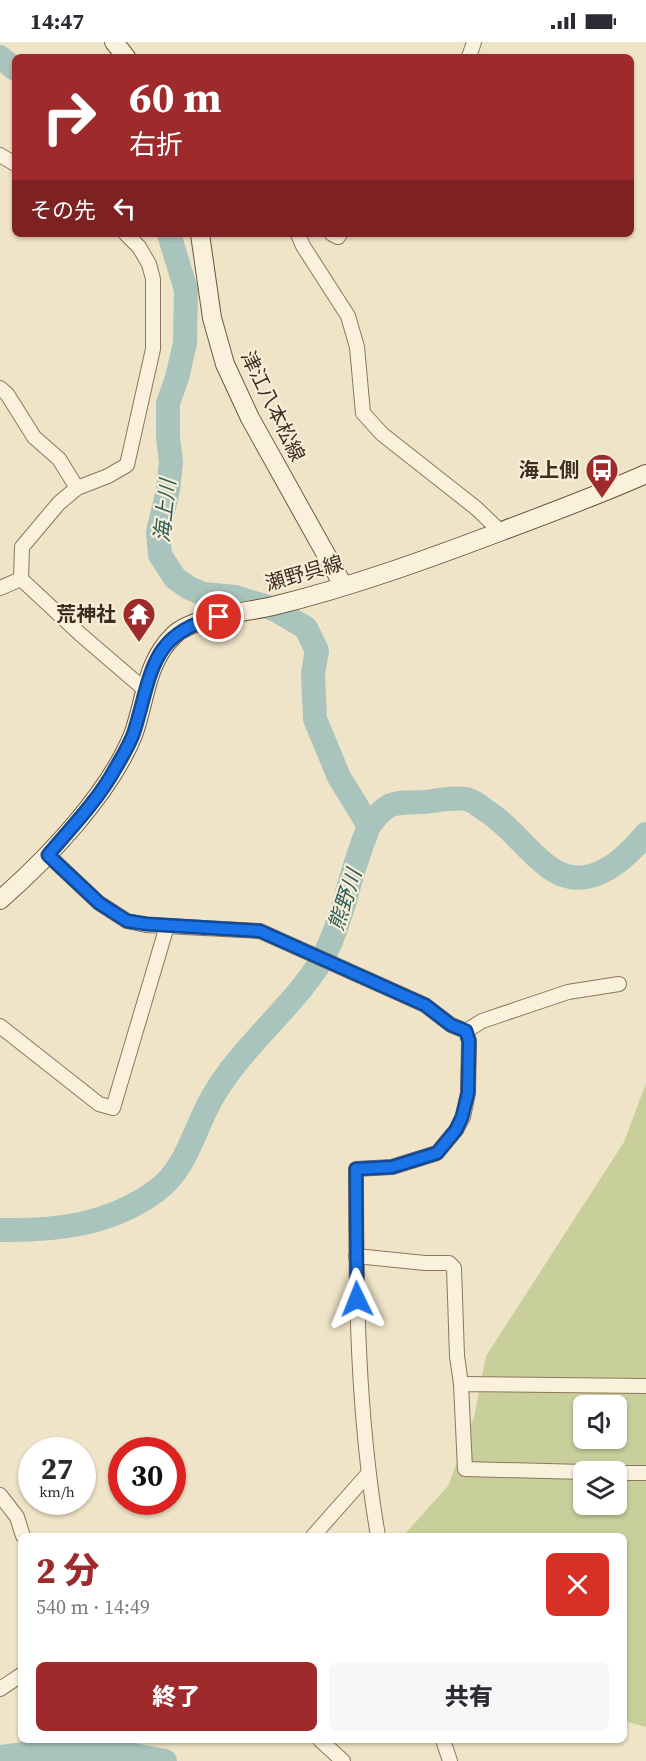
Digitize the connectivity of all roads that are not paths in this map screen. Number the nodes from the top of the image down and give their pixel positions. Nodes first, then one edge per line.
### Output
1 (114, 42) edge
2 (124, 54) edge
3 (129, 237) edge
4 (200, 237) edge
5 (299, 237) edge
6 (0, 388) edge
7 (646, 474) edge
8 (77, 488) junction
9 (501, 532) junction
10 (21, 579) junction
11 (343, 585) junction
12 (0, 588) edge
13 (144, 689) junction
14 (48, 855) junction
15 (0, 900) edge
16 (167, 926) junction
17 (619, 984) dead end
18 (0, 1026) edge
19 (466, 1031) junction
20 (356, 1256) junction
21 (461, 1384) junction
22 (646, 1386) edge
23 (573, 1472) edge
24 (627, 1473) edge
25 (646, 1473) edge
26 (367, 1475) junction
27 (0, 1495) edge
28 (22, 1533) edge
29 (316, 1533) edge
30 (377, 1533) edge
31 (18, 1677) edge
32 (0, 1689) edge
33 (323, 1743) edge
34 (444, 1743) edge
35 (343, 1761) edge
36 (450, 1761) edge

1 - 2 main road
3 - 8 street
4 - 11 main road, 津江八本松線
5 - 9 street
6 - 8 street
7 - 9 main road, 瀬野呉線
8 - 10 street
9 - 11 main road, 瀬野呉線
10 - 12 street
10 - 13 street
11 - 13 main road, 瀬野呉線
13 - 14 main road, 瀬野呉線
14 - 15 main road, 瀬野呉線
14 - 16 street
16 - 18 street
16 - 19 street
17 - 19 street
19 - 20 street
20 - 21 street
20 - 26 street
21 - 22 street
21 - 23 street
24 - 25 street
26 - 29 street
26 - 30 street
27 - 28 street
31 - 32 street
33 - 35 street
34 - 36 street

